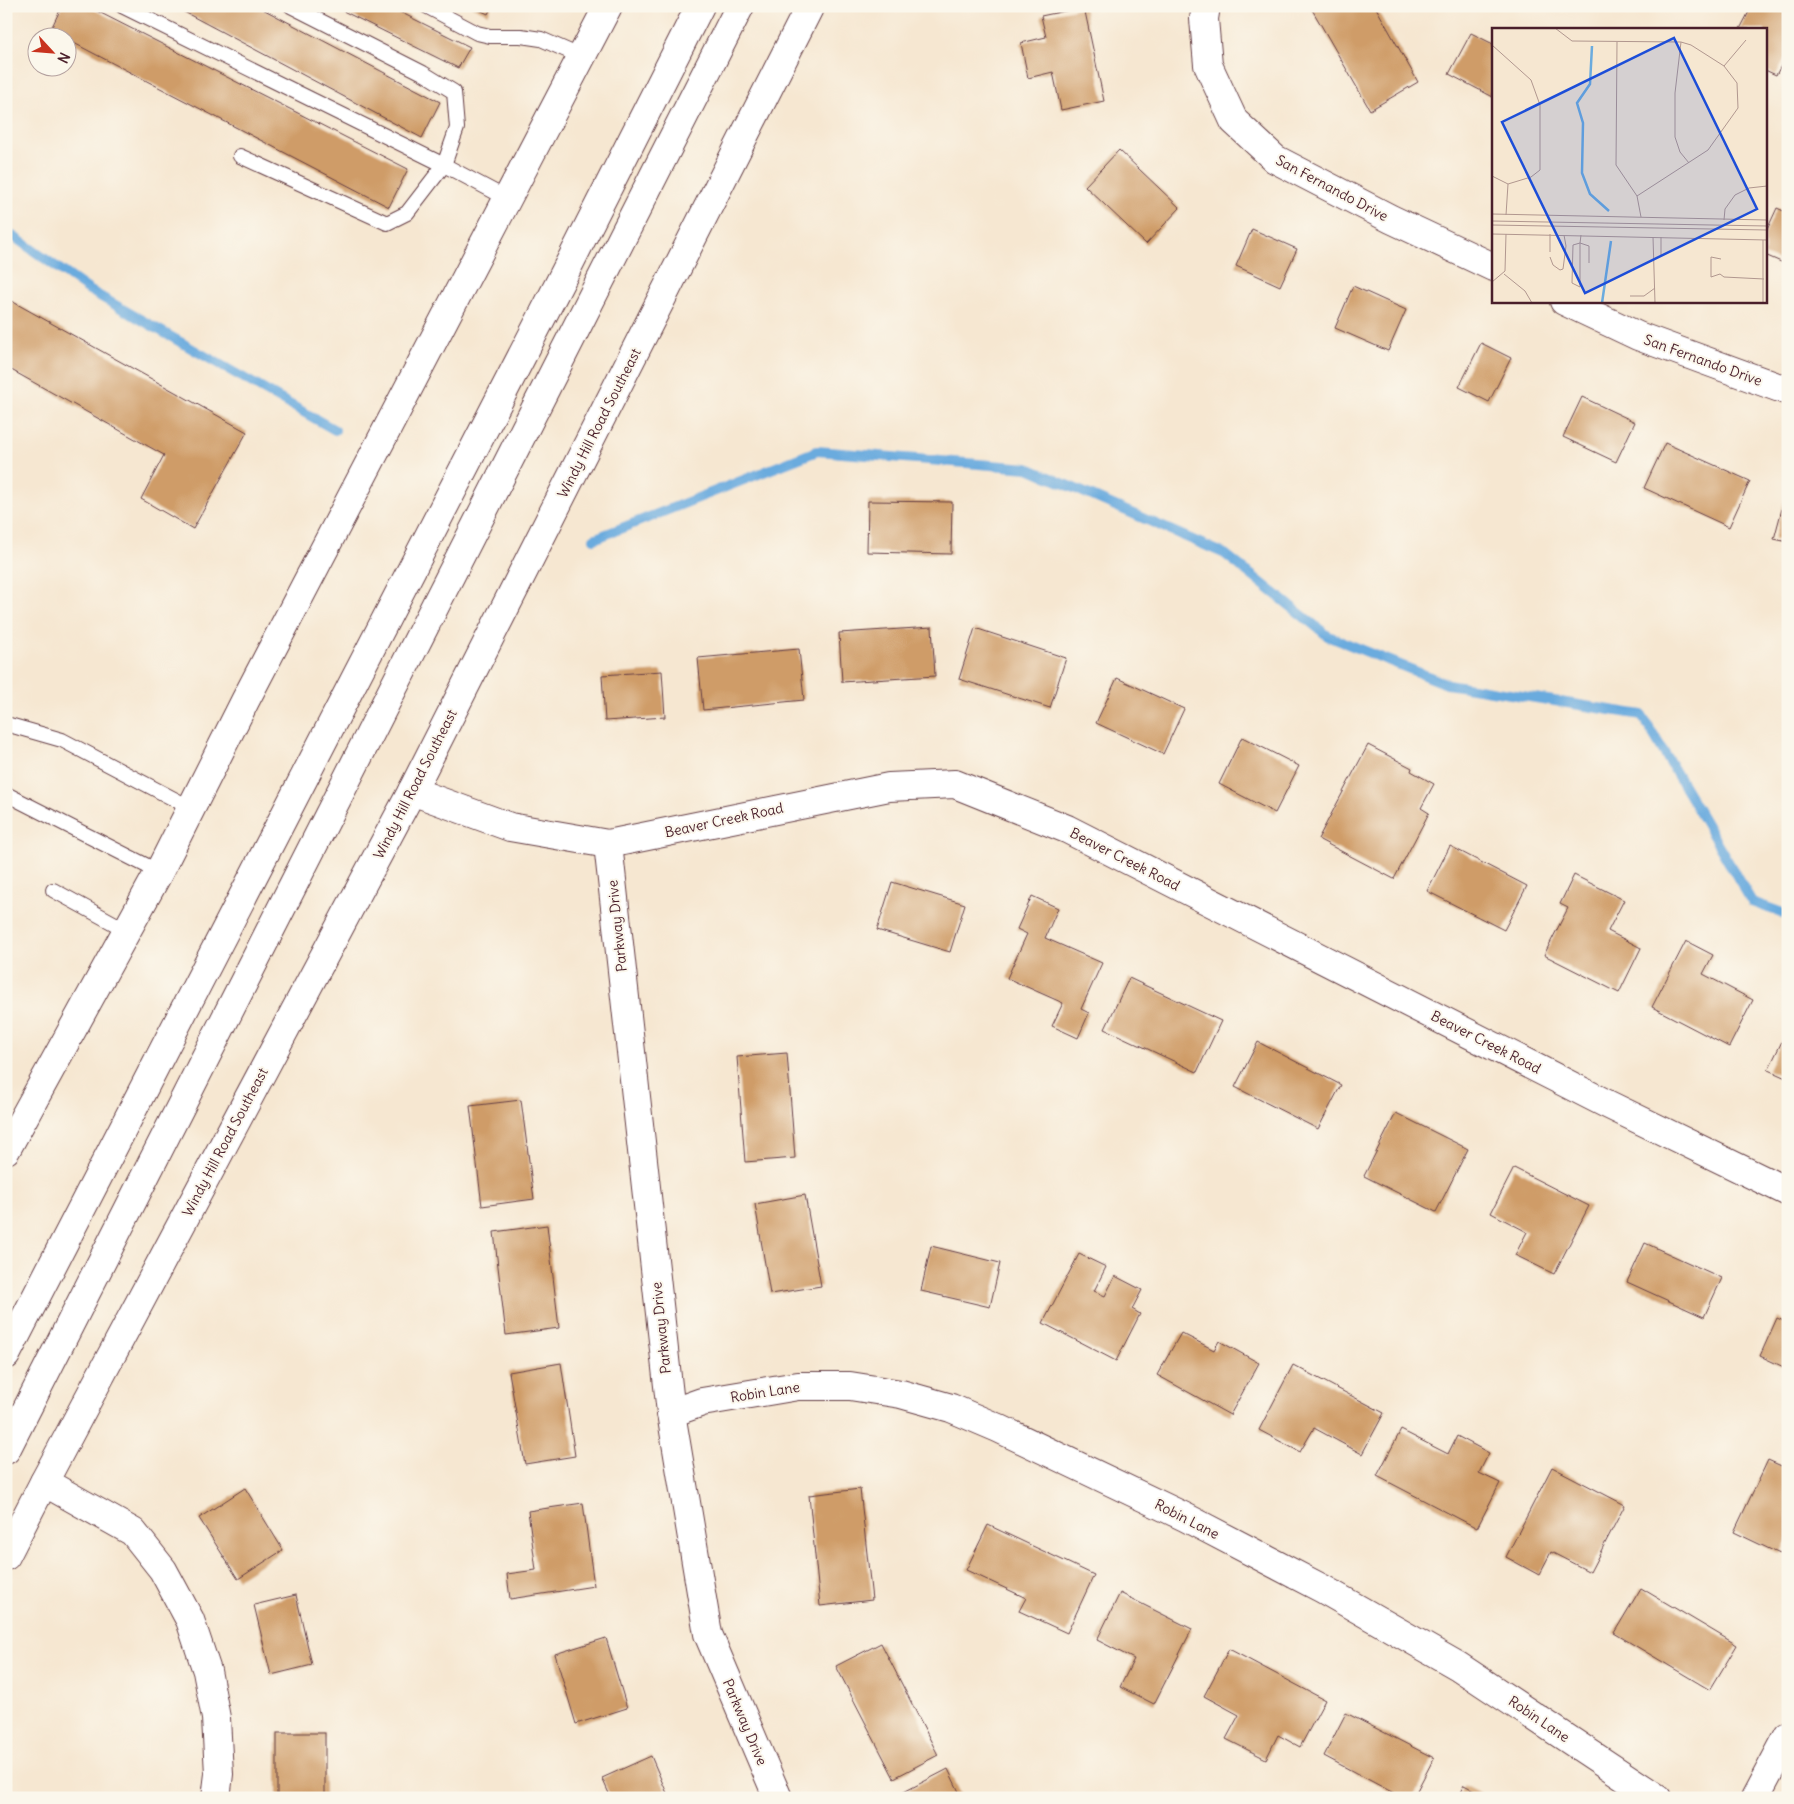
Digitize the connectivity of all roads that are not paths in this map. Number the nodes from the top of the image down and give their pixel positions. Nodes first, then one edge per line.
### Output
1 (122, 6) edge
2 (291, 6) edge
3 (426, 6) edge
4 (608, 6) edge
5 (700, 6) edge
6 (740, 6) edge
7 (810, 6) edge
8 (1206, 6) edge
9 (582, 57) junction
10 (240, 156) dead end
11 (444, 165) junction
12 (508, 199) junction
13 (1492, 268) edge
14 (1566, 302) edge
15 (1788, 391) edge
16 (6, 724) edge
17 (412, 791) junction
18 (6, 794) edge
19 (191, 808) junction
20 (608, 844) junction
21 (159, 872) junction
22 (53, 890) dead end
23 (128, 931) junction
24 (6, 1150) edge
25 (1788, 1192) edge
26 (6, 1356) edge
27 (671, 1413) junction
28 (6, 1450) edge
29 (44, 1482) junction
30 (6, 1556) edge
31 (1788, 1736) edge
32 (216, 1798) edge
33 (778, 1798) edge
34 (1657, 1798) edge
35 (1755, 1798) edge

1 - 11 lane
2 - 11 lane
3 - 9 lane
4 - 9 street
5 - 26 street
6 - 28 street
7 - 17 street, Windy Hill Road Southeast
8 - 13 street, San Fernando Drive
9 - 12 street
10 - 11 lane
11 - 12 lane
12 - 19 street
14 - 15 street, San Fernando Drive
16 - 19 lane
17 - 20 street, Beaver Creek Road
17 - 29 street, Windy Hill Road Southeast
18 - 21 lane
19 - 21 street
20 - 25 street, Beaver Creek Road
20 - 27 street, Parkway Drive
21 - 23 street
22 - 23 lane
23 - 24 street
27 - 33 street, Parkway Drive
27 - 34 street, Robin Lane
29 - 30 street, Windy Hill Road Southeast
29 - 32 street
31 - 35 street

